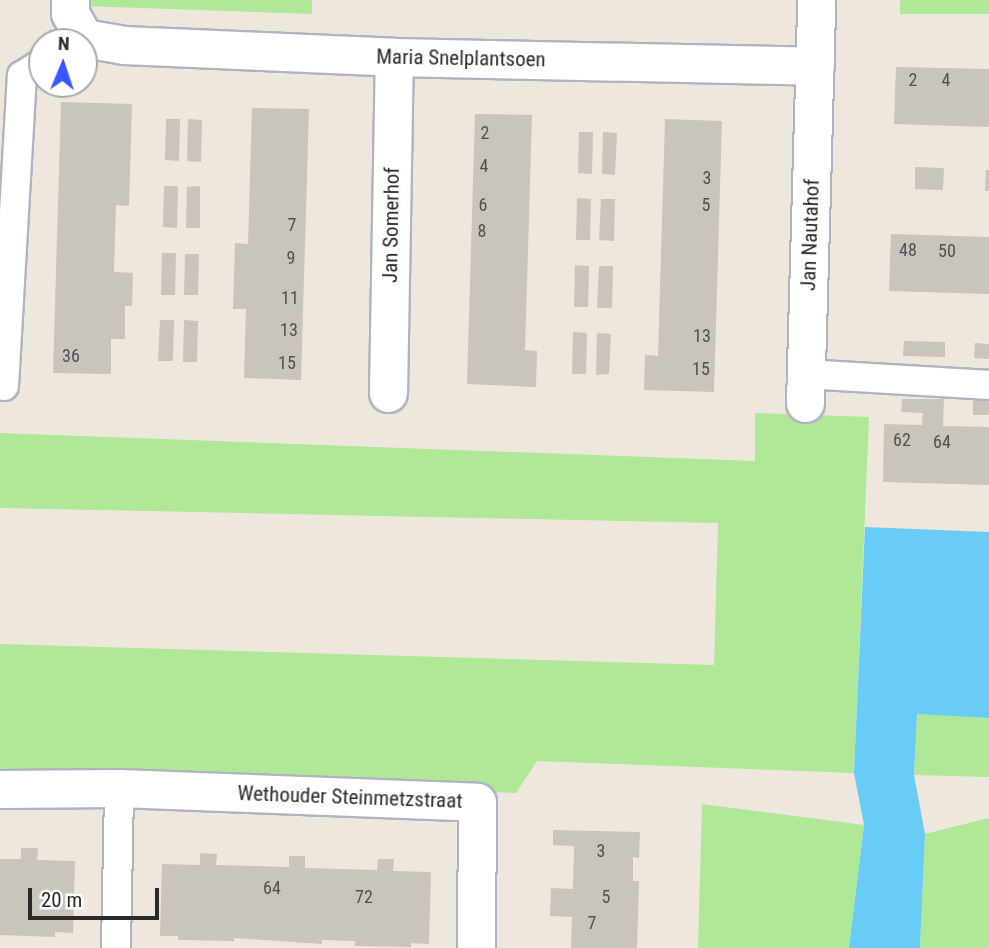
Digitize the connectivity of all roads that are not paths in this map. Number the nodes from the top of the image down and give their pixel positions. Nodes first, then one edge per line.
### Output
1 (70, 0) edge
2 (816, 0) edge
3 (76, 28) edge
4 (98, 42) edge
5 (394, 57) junction
6 (814, 66) junction
7 (28, 72) edge
8 (989, 385) edge
9 (4, 386) dead end
10 (806, 389) joint
11 (388, 393) dead end
12 (119, 788) junction
13 (0, 789) edge
14 (116, 948) edge
15 (476, 948) edge

1 - 3 street, Maria Snelplantsoen
2 - 6 street
4 - 5 street, Maria Snelplantsoen
5 - 6 street, Maria Snelplantsoen
5 - 11 street, Jan Somerhof
6 - 10 street, Jan Nautahof
7 - 9 street
8 - 10 street
12 - 13 street, Wethouder Steinmetzstraat
12 - 14 street
12 - 15 street, Wethouder Steinmetzstraat

